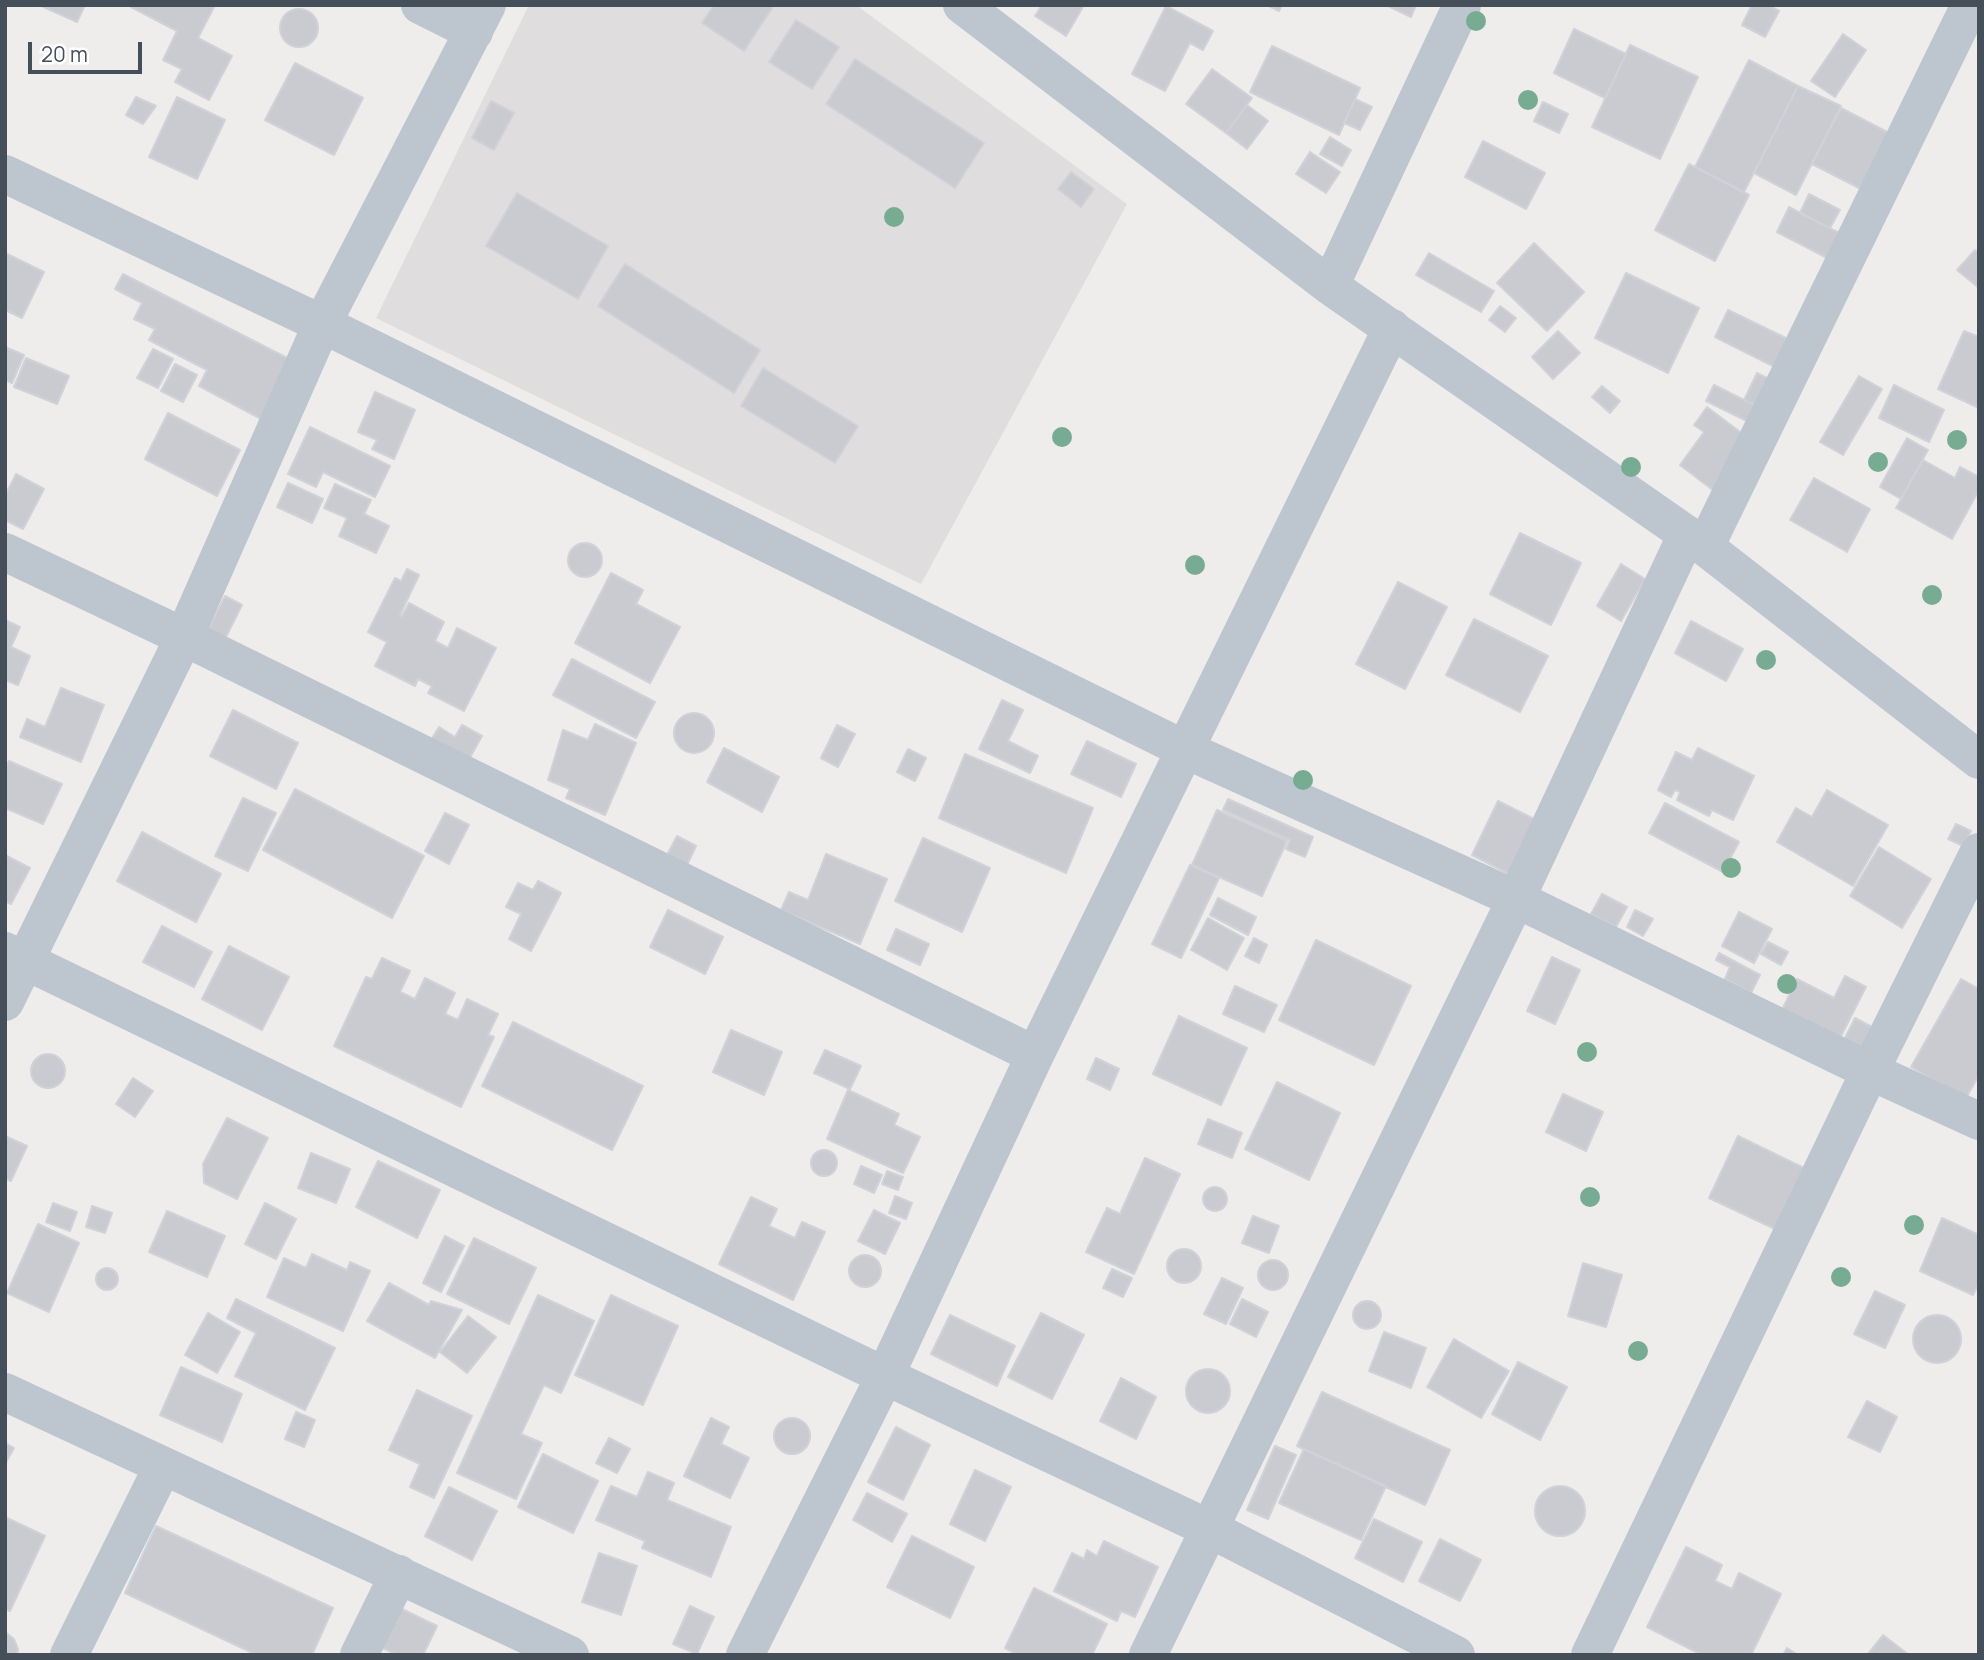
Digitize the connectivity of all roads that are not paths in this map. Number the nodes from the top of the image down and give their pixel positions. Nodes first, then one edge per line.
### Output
1 (420, 5) edge
2 (962, 5) edge
3 (1462, 5) edge
4 (1970, 5) edge
5 (481, 19) edge
6 (5, 174) edge
7 (1330, 286) junction
8 (322, 324) junction
9 (1392, 328) junction
10 (1696, 542) junction
11 (5, 552) edge
12 (184, 637) junction
13 (1186, 750) junction
14 (1979, 760) edge
15 (1979, 852) edge
16 (1516, 899) junction
17 (15, 956) edge
18 (5, 1002) edge
19 (1035, 1055) junction
20 (1870, 1071) junction
21 (1979, 1121) edge
22 (885, 1376) junction
23 (5, 1392) edge
24 (163, 1466) junction
25 (1208, 1528) junction
26 (399, 1574) junction
27 (69, 1655) edge
28 (359, 1655) edge
29 (570, 1655) edge
30 (744, 1655) edge
31 (1148, 1655) edge
32 (1456, 1655) edge
33 (1590, 1655) edge

1 - 5 street
2 - 7 street
3 - 7 street
4 - 10 street
5 - 8 street
6 - 8 street
7 - 9 street
8 - 12 street
8 - 13 street
9 - 10 street
9 - 13 street
10 - 14 street
10 - 16 street
11 - 12 street
12 - 17 street
12 - 19 street
13 - 16 street
13 - 19 street
15 - 20 street
16 - 20 street
16 - 25 street
17 - 18 street
17 - 22 street
19 - 22 street
20 - 21 street
20 - 33 street
22 - 25 street
22 - 30 street
23 - 24 street
24 - 26 street
24 - 27 street
25 - 31 street
25 - 32 street
26 - 28 street
26 - 29 street

